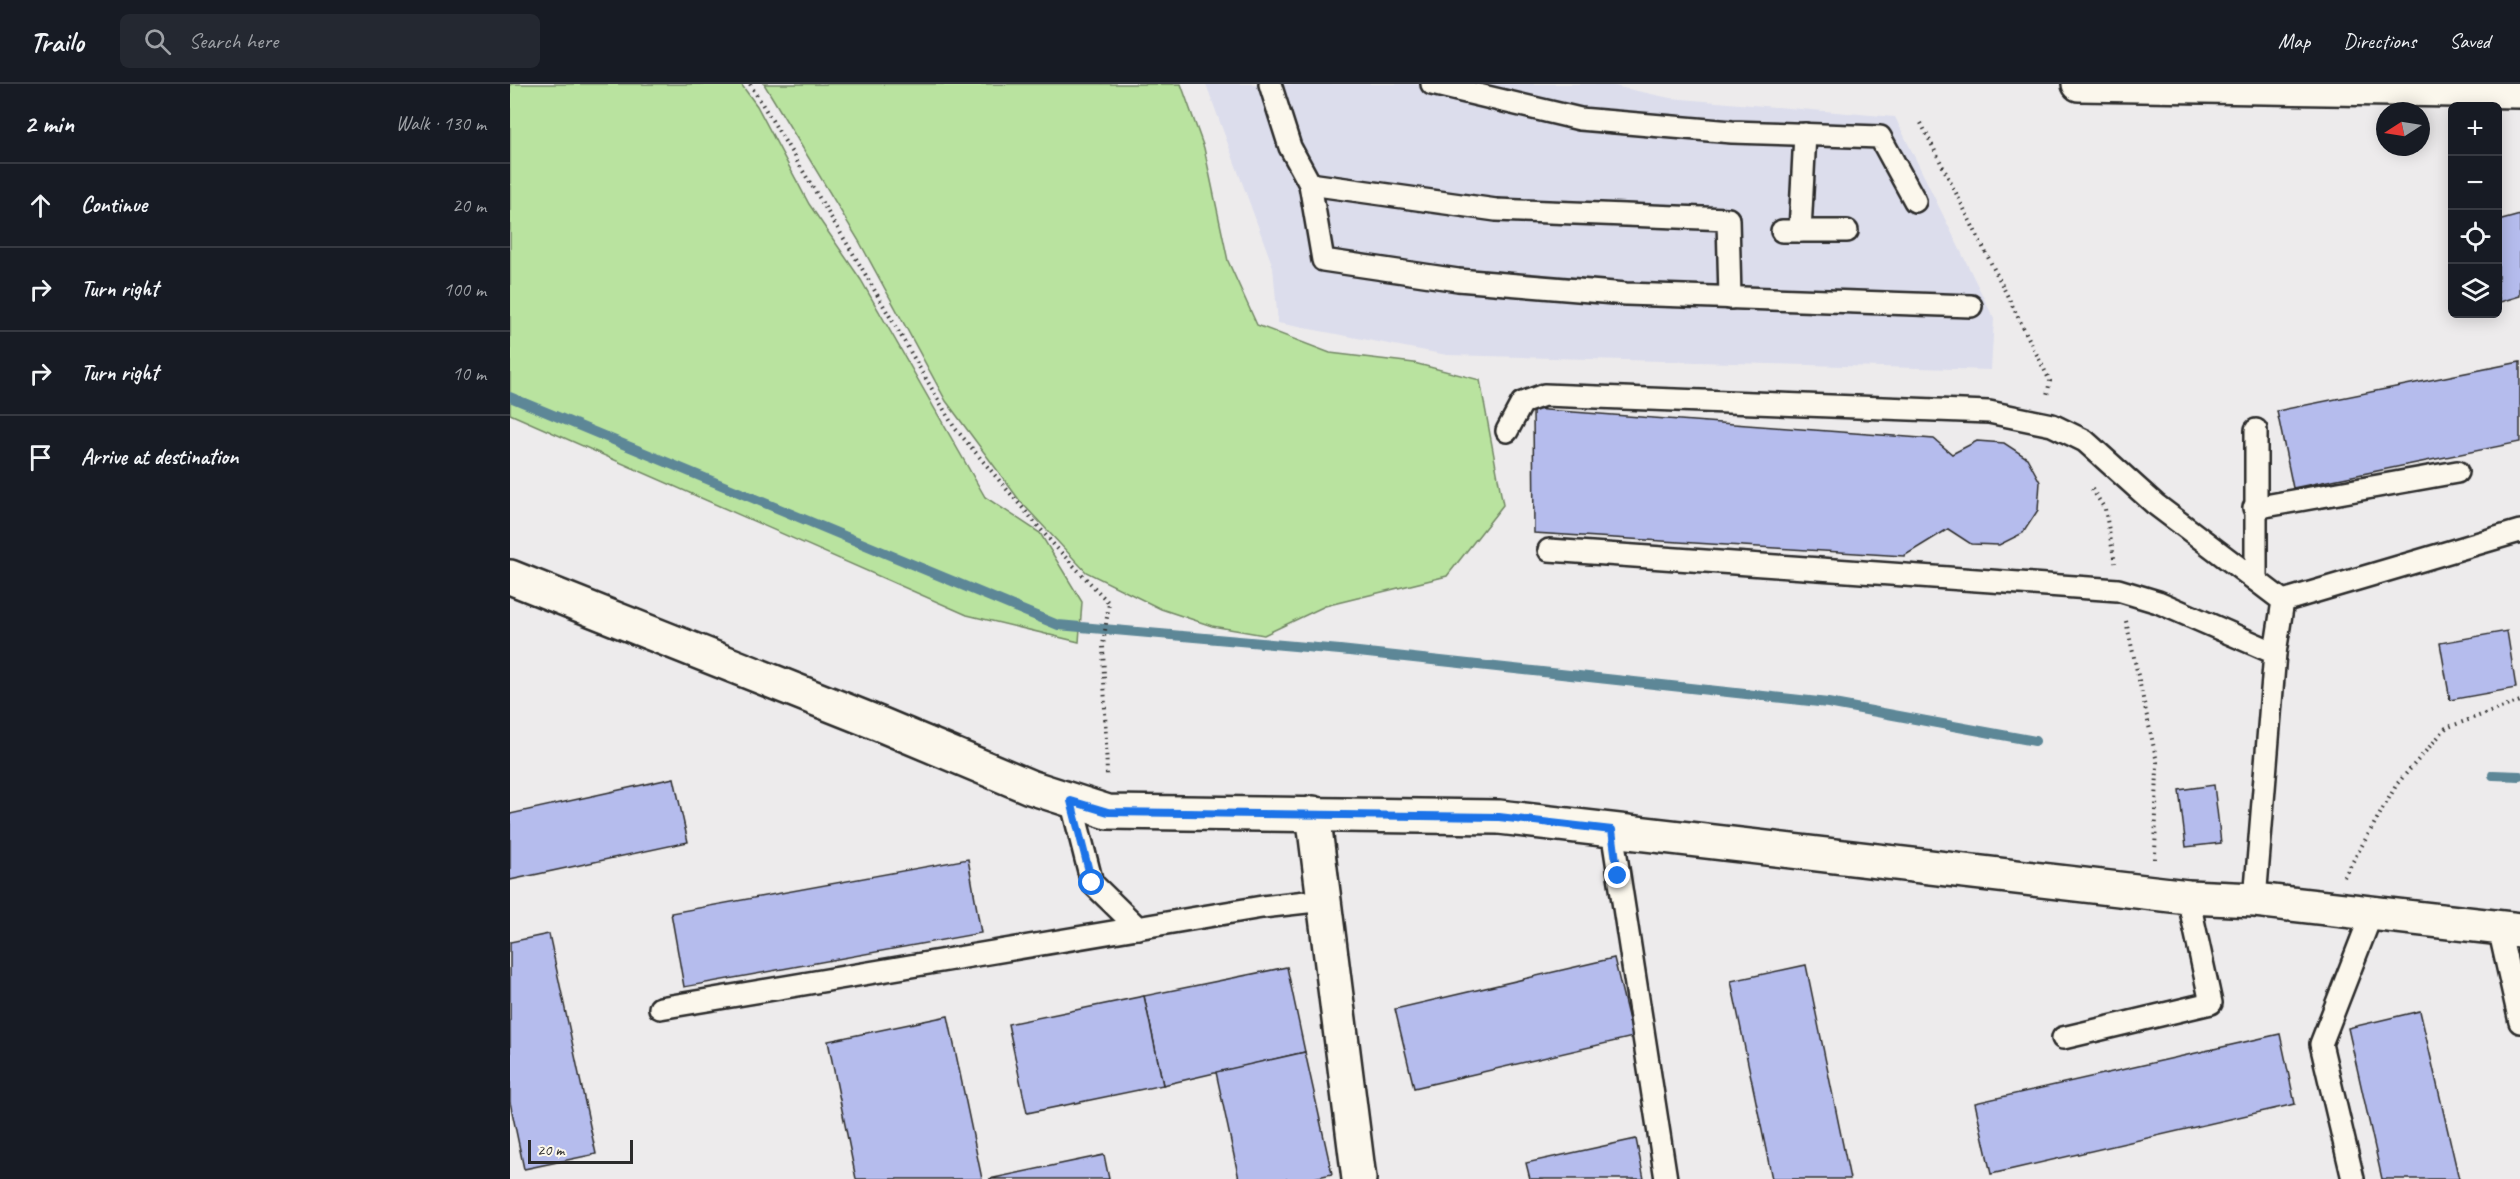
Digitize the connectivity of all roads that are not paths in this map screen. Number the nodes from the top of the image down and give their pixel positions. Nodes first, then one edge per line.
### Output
1 (1270, 84) edge
2 (1432, 84) edge
3 (2079, 84) edge
4 (2117, 84) edge
5 (2520, 91) edge
6 (1805, 134) junction
7 (1310, 184) junction
8 (1915, 201) dead end
9 (1847, 231) dead end
10 (1730, 298) junction
11 (1971, 306) dead end
12 (2256, 430) dead end
13 (1507, 431) dead end
14 (2457, 472) dead end
15 (2254, 508) junction
16 (2520, 531) edge
17 (1549, 550) dead end
18 (510, 578) edge
19 (2256, 580) junction
20 (2283, 601) junction
21 (2275, 653) junction
22 (1071, 801) junction
23 (1313, 813) junction
24 (1612, 830) junction
25 (2188, 897) junction
26 (1324, 900) junction
27 (2255, 900) junction
28 (2372, 914) junction
29 (1138, 928) junction
30 (2510, 929) edge
31 (660, 1008) dead end
32 (2520, 1022) edge
33 (2063, 1038) dead end
34 (1359, 1179) edge
35 (1666, 1179) edge
36 (2353, 1179) edge

1 - 7 lane
2 - 6 lane
3 - 4 street
4 - 5 street
6 - 8 lane
6 - 9 lane
7 - 10 lane
7 - 10 lane
10 - 11 lane
12 - 15 lane
13 - 19 lane
14 - 15 lane
15 - 19 lane
16 - 20 lane
17 - 21 lane
18 - 22 street
19 - 20 lane
20 - 21 lane
21 - 27 lane
22 - 23 street
22 - 29 lane
23 - 24 street
23 - 26 street
24 - 25 street
24 - 35 lane
25 - 27 street
25 - 33 lane
26 - 29 lane
26 - 34 street
27 - 28 street
28 - 30 street
28 - 36 lane
29 - 31 lane
30 - 32 lane

